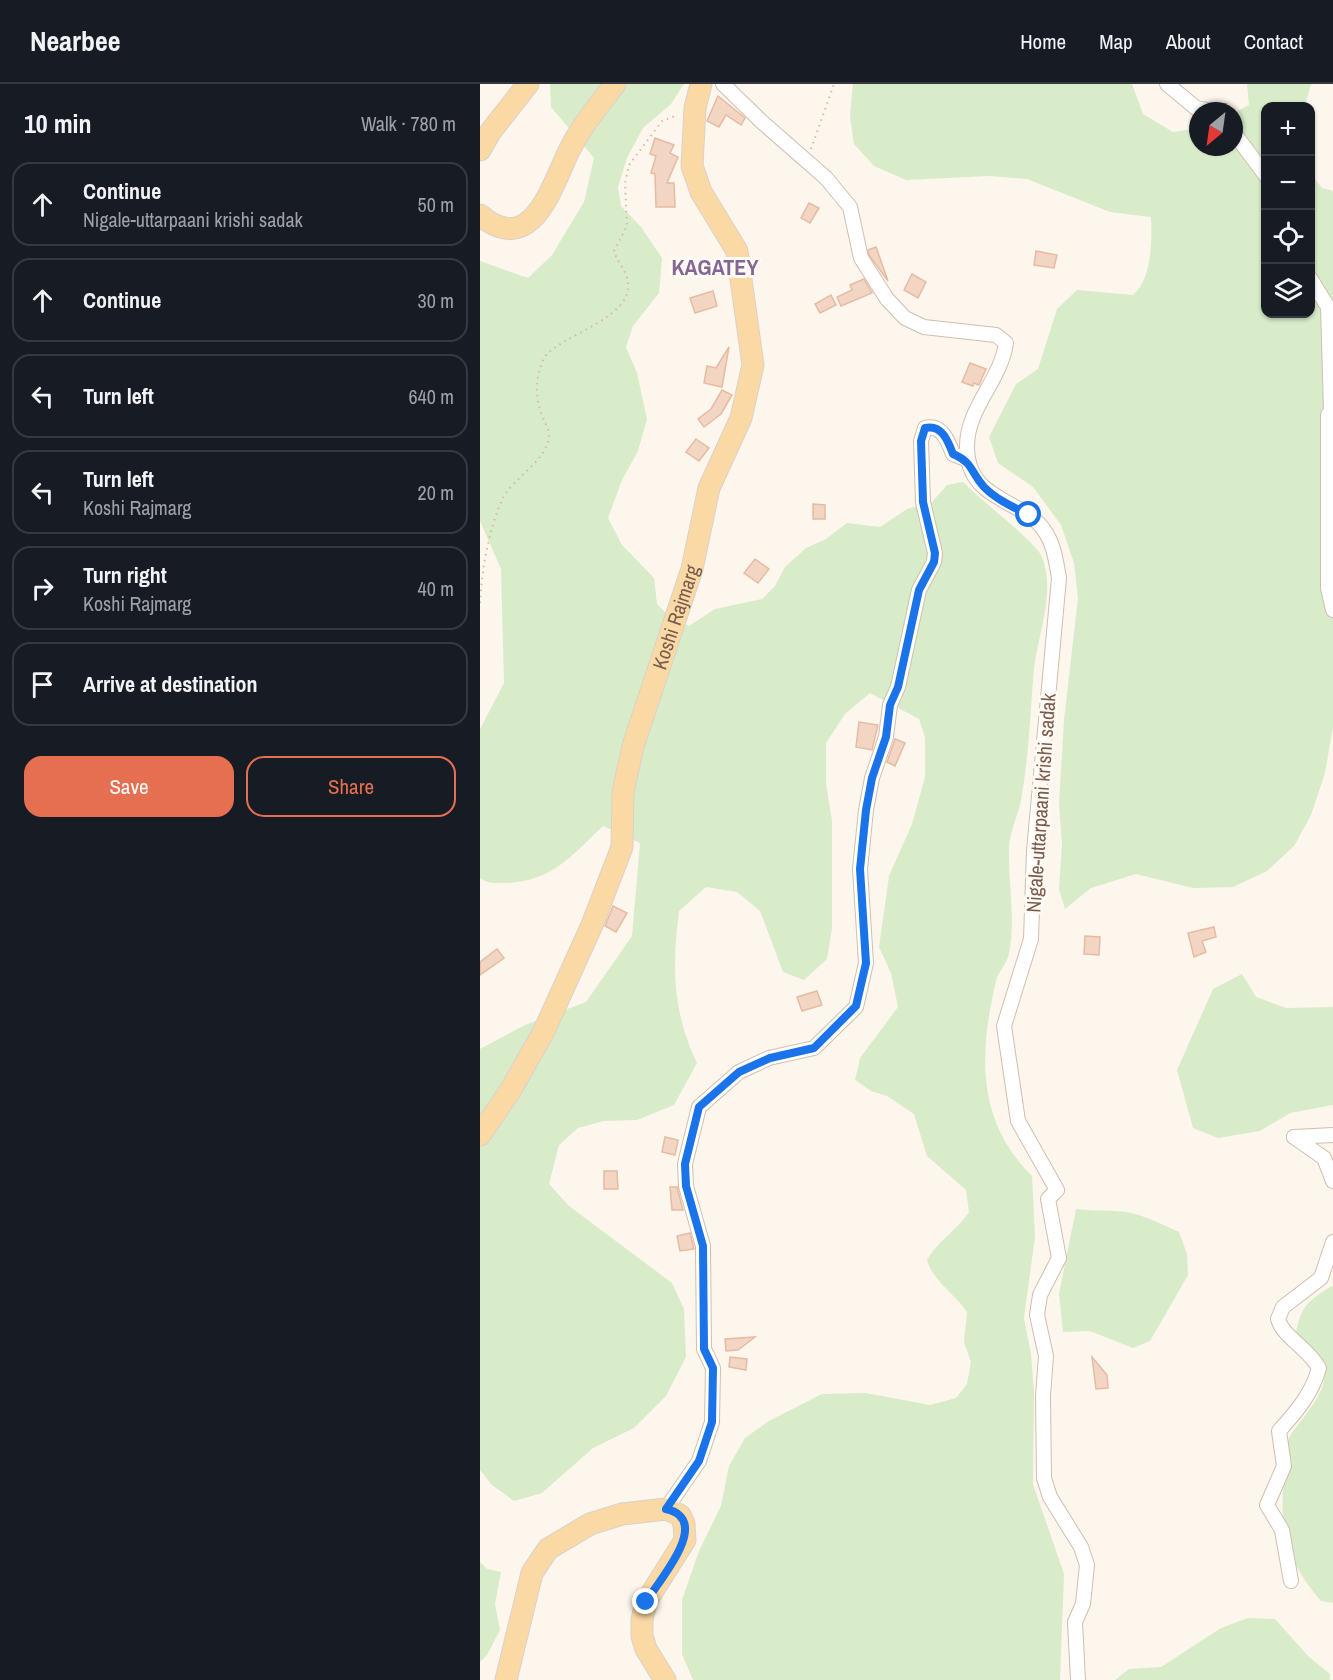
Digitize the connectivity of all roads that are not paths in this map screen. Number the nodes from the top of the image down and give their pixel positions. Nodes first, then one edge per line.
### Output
1 (528, 84) edge
2 (615, 84) edge
3 (701, 84) edge
4 (723, 84) edge
5 (1167, 84) edge
6 (1189, 102) edge
7 (1243, 145) edge
8 (480, 150) edge
9 (1261, 169) edge
10 (480, 215) edge
11 (1315, 285) edge
12 (968, 460) junction
13 (1333, 610) edge
14 (480, 1135) edge
15 (1333, 1135) edge
16 (1333, 1181) edge
17 (1333, 1242) edge
18 (666, 1509) junction
19 (1292, 1581) dead end
20 (506, 1680) edge
21 (665, 1680) edge
22 (1078, 1680) edge

1 - 8 main road
2 - 10 main road
3 - 14 main road, Koshi Rajmarg
4 - 12 street
5 - 6 street
7 - 9 street
11 - 13 street
12 - 18 street
12 - 22 street, Nigale-uttarpaani krishi sadak
15 - 16 street
17 - 19 street
18 - 20 main road
18 - 21 main road

